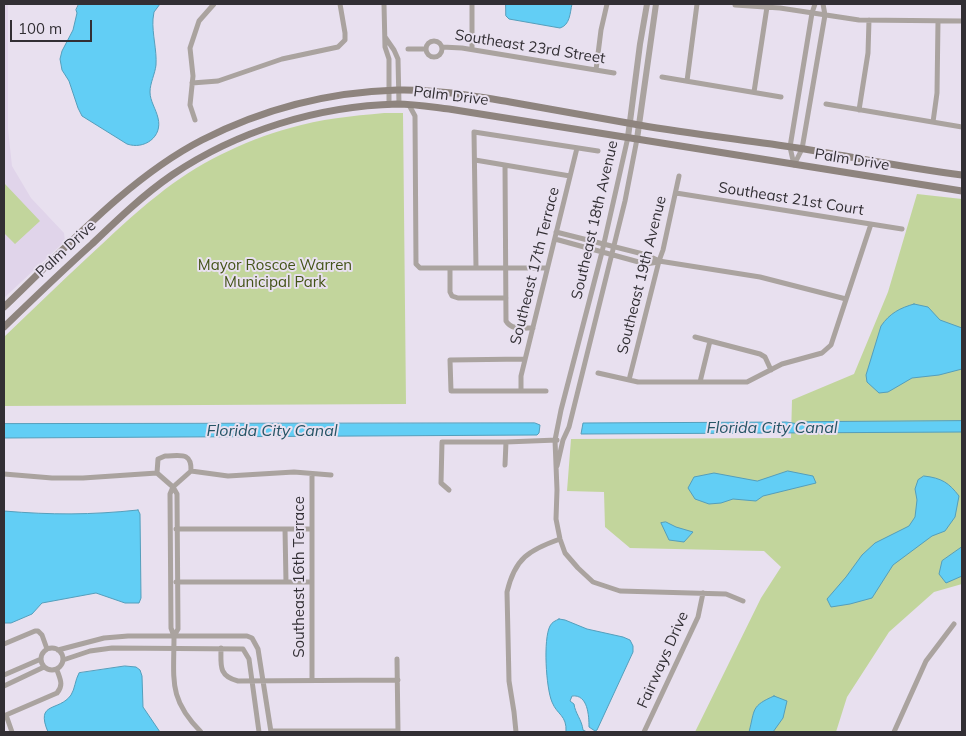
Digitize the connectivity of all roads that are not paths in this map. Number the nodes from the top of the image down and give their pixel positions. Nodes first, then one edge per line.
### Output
1 (214, 4) edge
2 (340, 4) edge
3 (384, 4) edge
4 (472, 4) edge
5 (607, 4) edge
6 (647, 4) edge
7 (656, 4) edge
8 (697, 4) edge
9 (815, 4) edge
10 (823, 4) edge
11 (735, 5) dead end
12 (766, 7) junction
13 (812, 13) junction
14 (825, 15) junction
15 (869, 20) junction
16 (938, 21) junction
17 (962, 21) edge
18 (809, 30) junction
19 (822, 32) junction
20 (385, 36) junction
21 (442, 47) junction
22 (408, 49) dead end
23 (426, 49) junction
24 (472, 49) junction
25 (596, 70) junction
26 (614, 73) dead end
27 (662, 77) dead end
28 (687, 81) junction
29 (192, 82) junction
30 (399, 90) junction
31 (389, 91) junction
32 (754, 92) junction
33 (781, 97) dead end
34 (388, 104) junction
35 (399, 104) junction
36 (826, 104) dead end
37 (409, 105) junction
38 (421, 106) junction
39 (859, 110) junction
40 (415, 116) junction
41 (195, 120) dead end
42 (933, 122) junction
43 (630, 123) junction
44 (639, 125) junction
45 (962, 126) edge
46 (628, 137) junction
47 (637, 139) junction
48 (790, 147) junction
49 (577, 148) junction
50 (802, 149) junction
51 (598, 151) dead end
52 (475, 160) junction
53 (505, 165) junction
54 (794, 165) junction
55 (962, 175) edge
56 (570, 176) junction
57 (679, 176) dead end
58 (962, 191) edge
59 (676, 193) junction
60 (871, 224) junction
61 (902, 229) dead end
62 (556, 232) junction
63 (555, 239) junction
64 (604, 244) junction
65 (614, 246) junction
66 (602, 252) junction
67 (612, 255) junction
68 (659, 261) junction
69 (450, 268) junction
70 (476, 268) junction
71 (505, 268) junction
72 (547, 268) junction
73 (506, 298) junction
74 (846, 299) junction
75 (4, 307) edge
76 (4, 327) edge
77 (533, 328) junction
78 (695, 337) dead end
79 (710, 341) junction
80 (525, 359) junction
81 (771, 370) junction
82 (598, 373) dead end
83 (629, 380) junction
84 (700, 382) junction
85 (520, 391) junction
86 (546, 391) dead end
87 (555, 440) junction
88 (563, 440) junction
89 (506, 442) junction
90 (505, 465) dead end
91 (556, 470) junction
92 (191, 471) junction
93 (157, 473) junction
94 (4, 474) edge
95 (312, 474) junction
96 (331, 475) dead end
97 (173, 488) junction
98 (448, 490) dead end
99 (285, 529) junction
100 (312, 529) junction
101 (170, 530) junction
102 (178, 530) junction
103 (560, 539) junction
104 (171, 582) junction
105 (178, 582) junction
106 (286, 582) junction
107 (312, 582) junction
108 (703, 593) junction
109 (743, 601) dead end
110 (954, 624) dead end
111 (174, 636) junction
112 (4, 644) edge
113 (174, 648) junction
114 (221, 648) junction
115 (47, 649) junction
116 (58, 650) junction
117 (40, 658) junction
118 (398, 659) dead end
119 (63, 660) junction
120 (29, 664) junction
121 (44, 667) junction
122 (56, 670) junction
123 (32, 673) junction
124 (4, 675) edge
125 (263, 680) junction
126 (312, 680) junction
127 (398, 680) junction
128 (252, 681) junction
129 (4, 686) edge
130 (12, 732) edge
131 (202, 732) edge
132 (260, 732) edge
133 (271, 732) edge
134 (398, 732) edge
135 (516, 732) edge
136 (644, 732) edge
137 (894, 732) edge

1 - 29 street
2 - 29 street
3 - 20 street
4 - 24 street
5 - 25 street
6 - 43 street, Southeast 18th Avenue
7 - 44 street
8 - 28 street
9 - 13 street
10 - 14 street
11 - 12 street
12 - 13 street
12 - 32 street
13 - 14 street
13 - 18 street
14 - 15 street
14 - 19 street
15 - 16 street
15 - 39 street
16 - 17 street
16 - 42 street
18 - 19 street
18 - 48 street
19 - 50 street
20 - 30 street
20 - 31 street
21 - 23 street
21 - 23 street
21 - 24 street, Southeast 23rd Street
22 - 23 street
24 - 25 street, Southeast 23rd Street
25 - 26 street, Southeast 23rd Street
27 - 28 street
28 - 32 street
29 - 41 street
30 - 31 main road, Palm Drive
30 - 35 street
30 - 43 main road, Palm Drive
31 - 34 street
31 - 75 main road, Palm Drive
32 - 33 street
34 - 35 main road, Palm Drive
34 - 76 main road, Palm Drive
35 - 37 main road, Palm Drive
36 - 39 street
37 - 38 main road, Palm Drive
37 - 40 street
38 - 40 street
38 - 46 main road, Palm Drive
39 - 42 street
40 - 69 street
42 - 45 street
43 - 44 main road, Palm Drive
43 - 46 street, Southeast 18th Avenue
44 - 47 street
44 - 48 main road, Palm Drive
46 - 47 main road, Palm Drive
46 - 64 street, Southeast 18th Avenue
47 - 54 main road, Palm Drive
47 - 65 street, Southeast 18th Avenue
48 - 50 main road, Palm Drive
48 - 54 street
49 - 51 street
49 - 52 street
49 - 56 street, Southeast 17th Terrace
50 - 54 street
50 - 55 main road, Palm Drive
52 - 53 street
52 - 70 street
53 - 56 street
53 - 71 street
54 - 58 main road, Palm Drive
56 - 62 street, Southeast 17th Terrace
57 - 59 street, Southeast 19th Avenue
59 - 60 street, Southeast 21st Court
59 - 68 street, Southeast 19th Avenue
60 - 61 street, Southeast 21st Court
60 - 74 street
62 - 63 street, Southeast 17th Terrace
62 - 64 street
63 - 66 street
63 - 72 street, Southeast 17th Terrace
64 - 65 street
64 - 66 street, Southeast 18th Avenue
65 - 67 street, Southeast 18th Avenue
65 - 68 street
66 - 67 street
66 - 87 street, Southeast 18th Avenue
67 - 68 street
67 - 88 street, Southeast 18th Avenue
68 - 74 street
68 - 83 street, Southeast 19th Avenue
69 - 70 street
69 - 73 street
70 - 71 street
71 - 72 street
71 - 73 street
72 - 77 street, Southeast 17th Terrace
73 - 77 street
74 - 81 street
77 - 80 street, Southeast 17th Terrace
78 - 79 street
79 - 81 street
79 - 84 street
80 - 85 street, Southeast 17th Terrace
80 - 85 street
81 - 84 street
82 - 83 street
83 - 84 street
85 - 86 street
87 - 88 street
87 - 89 street
87 - 91 street, Fairways Drive
88 - 91 street, Fairways Drive
89 - 90 street
89 - 98 street
91 - 103 street, Fairways Drive
92 - 93 street
92 - 95 street
92 - 97 street
93 - 94 street
93 - 97 street
95 - 96 street
95 - 100 street, Southeast 16th Terrace
97 - 101 street
97 - 102 street
99 - 100 street
99 - 102 street
99 - 106 street
100 - 107 street, Southeast 16th Terrace
101 - 102 street
101 - 104 street
102 - 105 street
103 - 108 street, Fairways Drive
103 - 135 street
104 - 105 street
104 - 111 street
105 - 106 street
105 - 111 street
106 - 107 street
107 - 126 street, Southeast 16th Terrace
108 - 109 street
108 - 136 street, Fairways Drive
110 - 137 street
111 - 113 street
111 - 116 street
111 - 125 street
112 - 115 street
113 - 114 street
113 - 119 street
113 - 131 street
114 - 128 street
114 - 128 street
115 - 116 street
115 - 117 street
116 - 119 street
117 - 120 street
117 - 121 street
118 - 127 street
119 - 122 street
120 - 123 street
120 - 124 street
121 - 122 street
121 - 123 street
122 - 130 street
123 - 129 street
125 - 126 street
125 - 128 street
125 - 133 street
126 - 127 street
127 - 134 street
128 - 132 street
133 - 134 street

